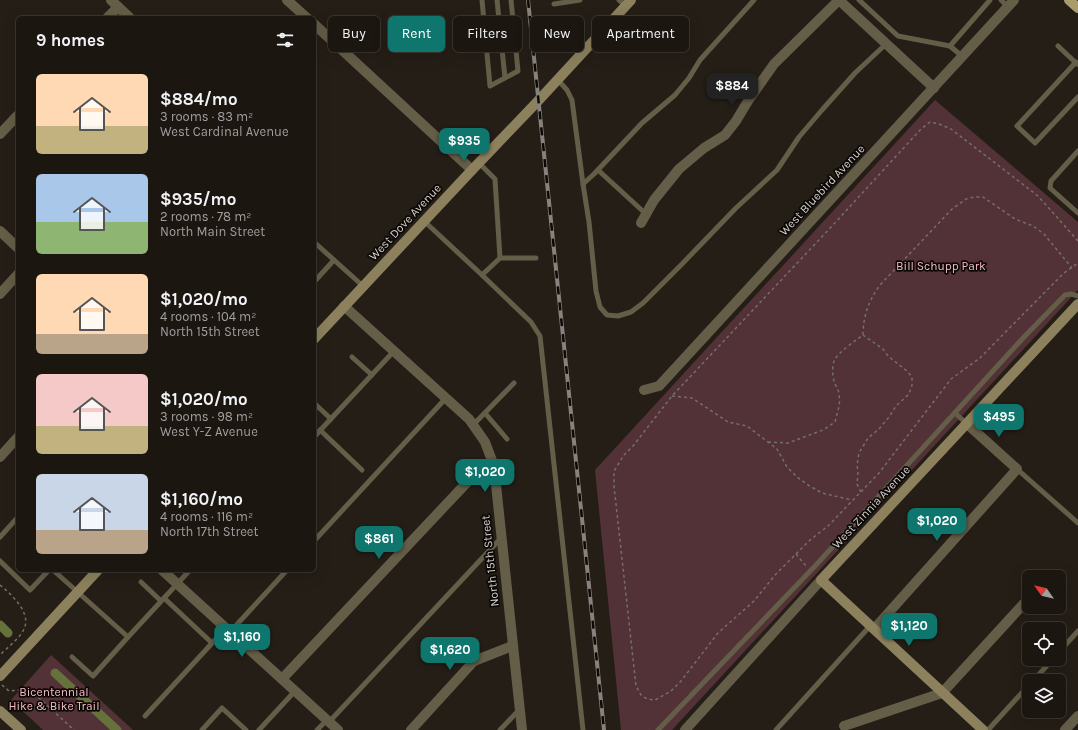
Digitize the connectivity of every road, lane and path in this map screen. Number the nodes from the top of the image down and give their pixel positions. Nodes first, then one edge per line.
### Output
1 (287, 0) edge
2 (482, 0) edge
3 (497, 0) edge
4 (510, 0) edge
5 (580, 0) edge
6 (754, 0) edge
7 (839, 0) edge
8 (859, 0) edge
9 (990, 0) edge
10 (1069, 0) edge
11 (625, 2) edge
12 (1008, 2) edge
13 (114, 3) edge
14 (554, 4) dead end
15 (1078, 8) edge
16 (108, 16) edge
17 (128, 16) edge
18 (305, 16) edge
19 (316, 26) edge
20 (886, 44) junction
21 (950, 46) junction
22 (1058, 46) dead end
23 (962, 57) junction
24 (1077, 64) edge
25 (505, 78) junction
26 (558, 80) junction
27 (934, 88) junction
28 (1078, 97) edge
29 (16, 117) edge
30 (0, 134) edge
31 (1078, 150) edge
32 (475, 166) junction
33 (598, 170) junction
34 (583, 184) junction
35 (1078, 213) edge
36 (643, 218) joint
37 (424, 221) junction
38 (0, 231) edge
39 (1078, 241) edge
40 (316, 244) edge
41 (16, 246) edge
42 (500, 258) junction
43 (536, 258) dead end
44 (334, 260) junction
45 (1078, 263) edge
46 (1072, 268) junction
47 (482, 275) junction
48 (16, 276) edge
49 (316, 280) edge
50 (363, 286) junction
51 (0, 294) edge
52 (1078, 296) edge
53 (1078, 304) edge
54 (344, 306) junction
55 (863, 335) junction
56 (316, 337) edge
57 (394, 351) junction
58 (352, 357) dead end
59 (372, 374) junction
60 (514, 383) dead end
61 (644, 390) dead end
62 (672, 396) junction
63 (446, 398) junction
64 (316, 405) edge
65 (485, 413) junction
66 (955, 413) junction
67 (331, 419) junction
68 (966, 423) junction
69 (474, 425) junction
70 (320, 430) junction
71 (316, 435) edge
72 (507, 438) dead end
73 (16, 440) edge
74 (768, 442) junction
75 (0, 457) edge
76 (494, 466) junction
77 (1017, 469) junction
78 (362, 470) dead end
79 (861, 492) junction
80 (852, 500) junction
81 (16, 519) edge
82 (1078, 523) edge
83 (0, 537) edge
84 (501, 538) junction
85 (316, 539) edge
86 (796, 554) junction
87 (0, 561) edge
88 (810, 571) junction
89 (47, 572) edge
90 (55, 572) edge
91 (96, 572) edge
92 (164, 572) edge
93 (188, 572) edge
94 (285, 572) edge
95 (821, 580) junction
96 (141, 582) dead end
97 (177, 584) junction
98 (0, 585) edge
99 (78, 592) junction
100 (162, 600) junction
101 (1022, 606) edge
102 (872, 627) junction
103 (228, 630) junction
104 (1078, 631) edge
105 (128, 637) junction
106 (212, 643) junction
107 (1066, 644) edge
108 (512, 646) junction
109 (0, 655) edge
110 (72, 656) dead end
111 (1047, 666) edge
112 (1039, 674) edge
113 (0, 676) edge
114 (282, 679) junction
115 (0, 684) edge
116 (295, 691) junction
117 (942, 692) junction
118 (1022, 693) edge
119 (519, 710) junction
120 (0, 711) edge
121 (145, 716) dead end
122 (1078, 716) edge
123 (328, 721) junction
124 (844, 726) dead end
125 (21, 730) edge
126 (74, 730) edge
127 (202, 730) edge
128 (246, 730) edge
129 (259, 730) edge
130 (317, 730) edge
131 (338, 730) edge
132 (412, 730) edge
133 (500, 730) edge
134 (522, 730) edge
135 (583, 730) edge
136 (658, 730) edge
137 (684, 730) edge
138 (776, 730) edge
139 (983, 730) edge
140 (988, 730) edge
141 (1065, 730) edge

1 - 18 street
2 - 25 lane
3 - 25 lane
4 - 25 lane
5 - 14 lane
6 - 33 lane
7 - 20 street
7 - 36 street
8 - 21 lane
9 - 21 lane
10 - 15 main road
11 - 26 main road, West Dove Avenue
12 - 23 street, West Bluebird Avenue
13 - 16 street
13 - 17 street
19 - 32 street
20 - 27 street
20 - 34 lane
21 - 23 lane
22 - 24 lane
23 - 27 street, West Bluebird Avenue
24 - 28 lane
26 - 32 main road, West Dove Avenue
26 - 34 lane
27 - 61 street, West Bluebird Avenue
29 - 30 street
31 - 35 lane
32 - 37 main road, West Dove Avenue
32 - 42 lane
33 - 34 lane
33 - 36 lane
37 - 47 lane
37 - 50 main road, West Dove Avenue
38 - 41 street
39 - 62 path
40 - 44 lane
42 - 43 lane
42 - 47 lane
44 - 49 lane
44 - 50 lane
45 - 46 path
46 - 55 path
46 - 79 path
47 - 135 lane
48 - 51 street
50 - 54 main road, West Dove Avenue
52 - 66 lane
53 - 68 main road, West Zinnia Avenue
54 - 56 main road, West Dove Avenue
54 - 57 street, North 15th Street
55 - 74 path
55 - 79 path
57 - 59 lane
57 - 63 street, North 15th Street
58 - 59 lane
59 - 67 lane
60 - 65 lane
62 - 74 path
62 - 86 path
63 - 69 street, North 15th Street
63 - 85 lane
64 - 67 lane
65 - 69 lane
65 - 72 lane
66 - 68 lane
66 - 88 lane
67 - 70 lane
68 - 77 street
68 - 95 main road, West Zinnia Avenue
69 - 76 street, North 15th Street
70 - 71 lane
70 - 78 lane
73 - 75 street
74 - 80 path
76 - 84 street, North 15th Street
76 - 114 street
77 - 82 lane
77 - 102 street
79 - 80 path
80 - 86 path
81 - 83 lane
84 - 108 street, North 15th Street
84 - 123 lane
86 - 88 path
87 - 89 lane
88 - 136 lane
90 - 99 lane
91 - 99 main road
92 - 97 street
93 - 97 lane
94 - 103 lane
95 - 102 main road
95 - 137 street, West Zinnia Avenue
96 - 100 lane
97 - 100 lane
97 - 103 street
98 - 109 path
99 - 105 lane
99 - 113 main road
100 - 105 lane
100 - 106 lane
101 - 117 street
102 - 117 main road
102 - 138 lane
103 - 106 lane
103 - 114 street
104 - 107 lane
105 - 110 lane
106 - 121 lane
108 - 119 street, North 15th Street
108 - 132 street
111 - 112 lane
114 - 116 street
115 - 126 path
116 - 123 street
116 - 129 lane
117 - 124 street
117 - 139 main road
118 - 140 lane
119 - 133 lane
119 - 134 street, North 15th Street
120 - 125 main road
122 - 141 street
123 - 130 lane
123 - 131 street
127 - 128 lane

